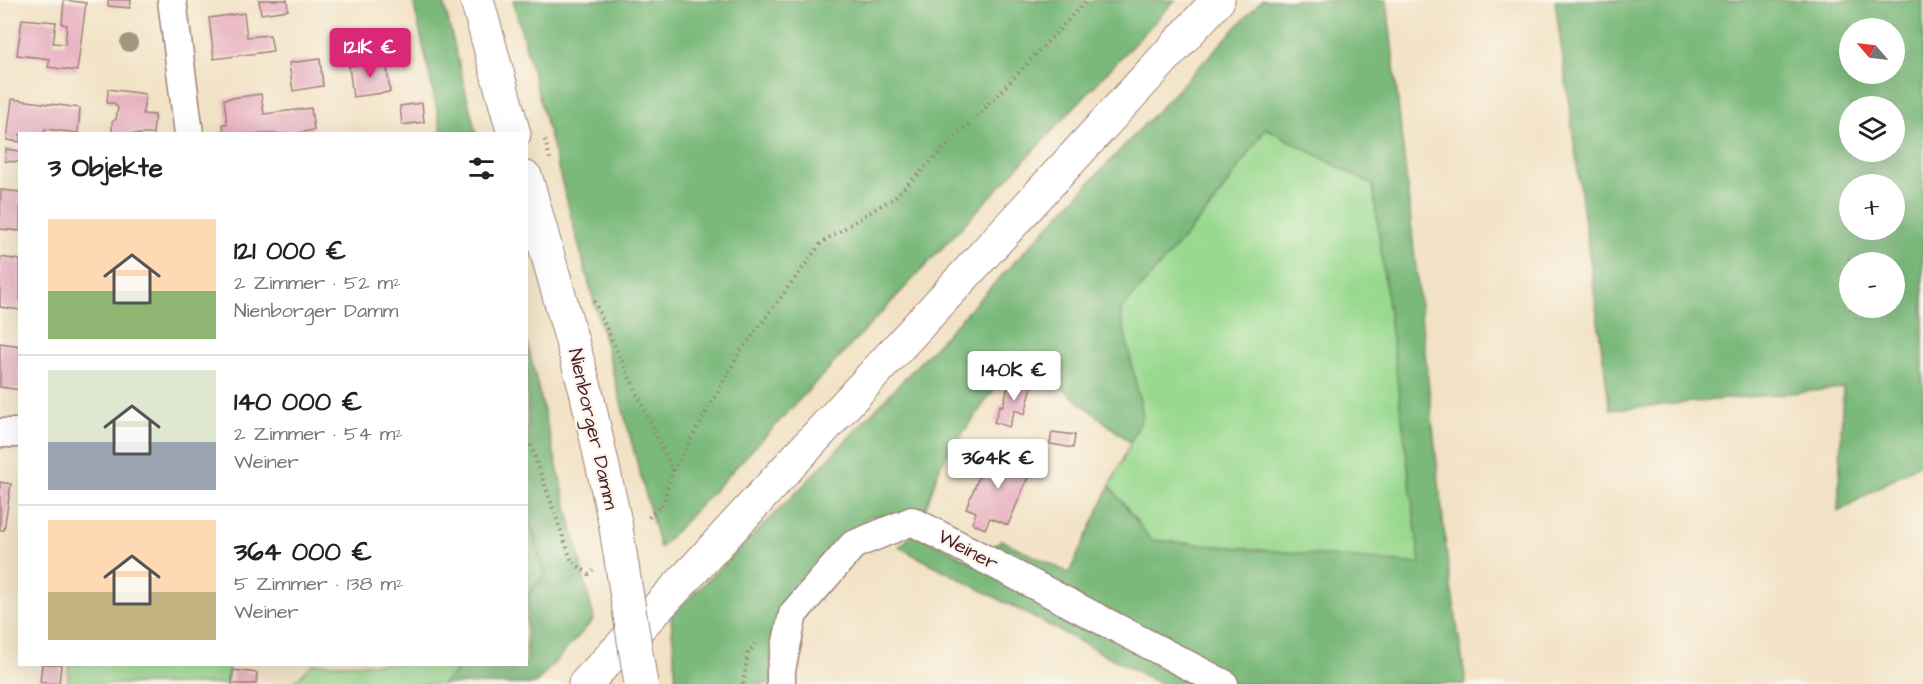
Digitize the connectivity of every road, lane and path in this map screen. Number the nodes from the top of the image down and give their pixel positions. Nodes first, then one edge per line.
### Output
1 (172, 0) edge
2 (477, 0) edge
3 (1087, 0) edge
4 (1218, 0) edge
5 (189, 132) edge
6 (513, 132) edge
7 (528, 185) edge
8 (0, 433) edge
9 (18, 433) edge
10 (673, 471) dead end
11 (585, 684) edge
12 (641, 684) edge
13 (782, 684) edge
14 (1224, 684) edge

1 - 5 street
2 - 6 main road
3 - 10 path
4 - 11 main road
7 - 12 main road, Nienborger Damm, bridge
8 - 9 street
13 - 14 street, Weiner

